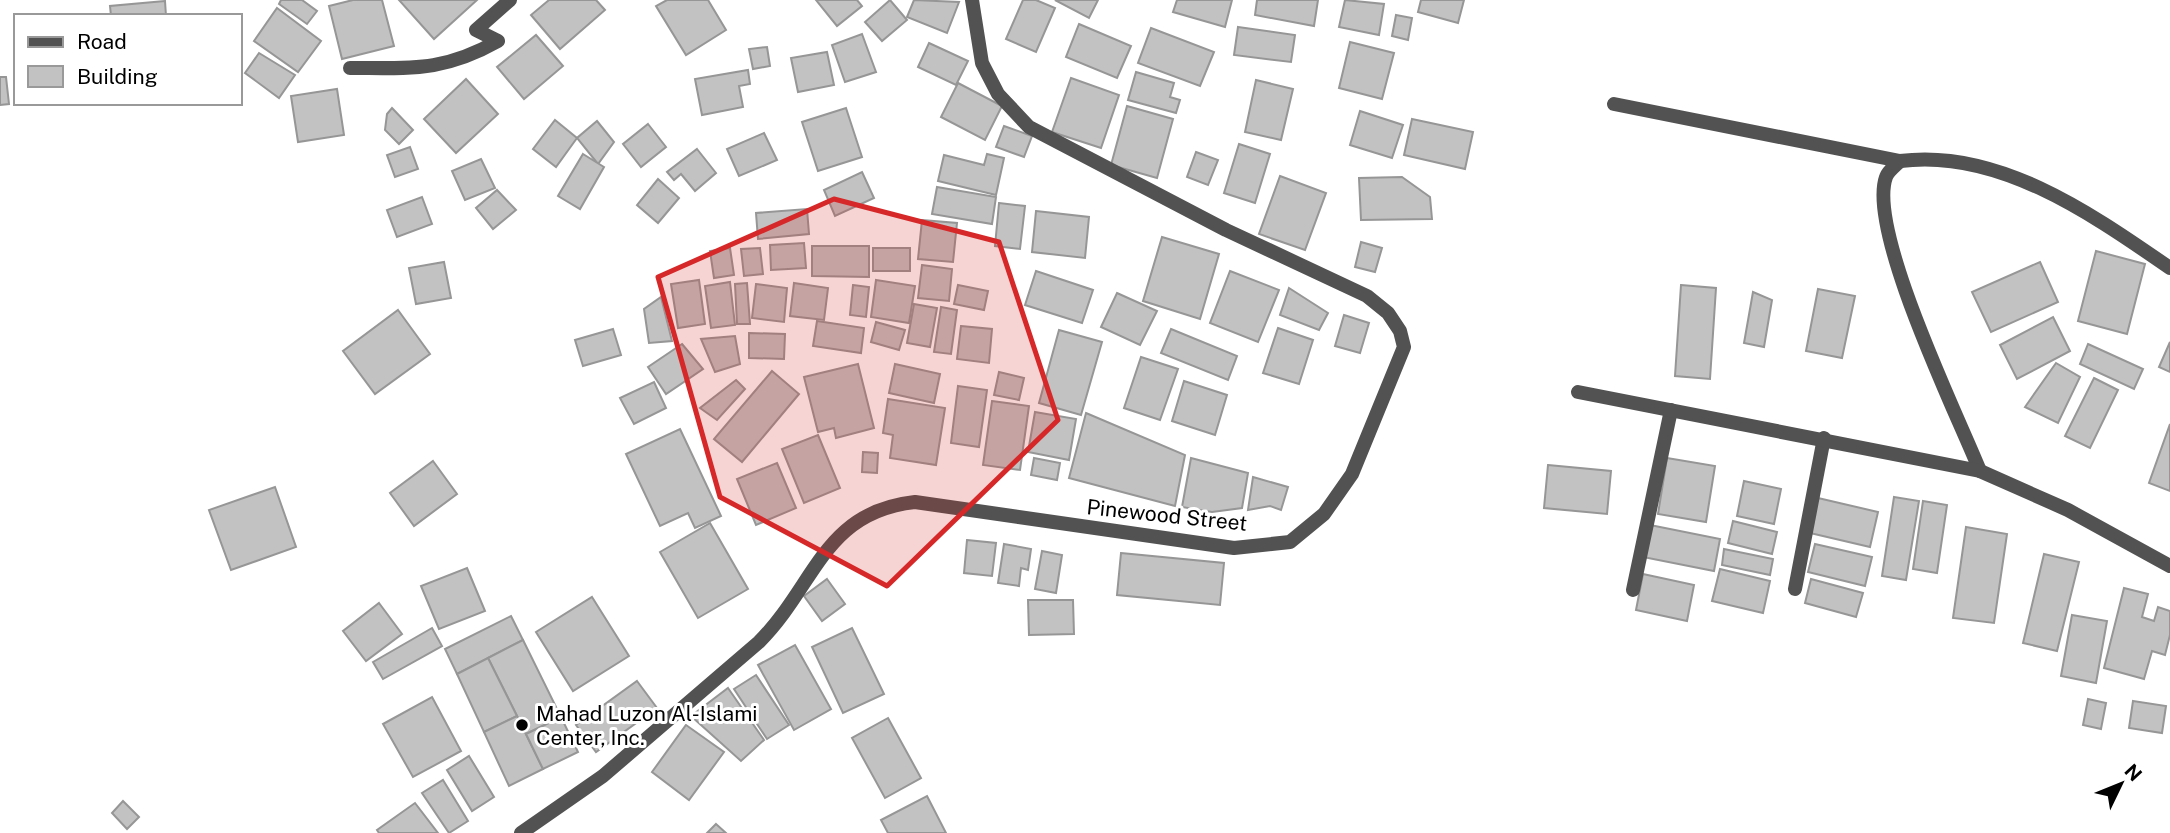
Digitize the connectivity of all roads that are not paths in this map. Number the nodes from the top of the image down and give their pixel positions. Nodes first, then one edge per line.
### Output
1 (510, 0) edge
2 (972, 0) edge
3 (350, 68) dead end
4 (1614, 104) dead end
5 (1900, 161) junction
6 (2170, 268) edge
7 (1578, 392) dead end
8 (1671, 410) junction
9 (1824, 438) junction
10 (1980, 471) junction
11 (2170, 566) edge
12 (1795, 589) dead end
13 (1633, 590) dead end
14 (521, 833) edge

1 - 3 street
2 - 14 street, Pinewood Street
4 - 5 street
5 - 6 street
5 - 10 street
7 - 8 street
8 - 9 street
8 - 13 street
9 - 10 street
9 - 12 street
10 - 11 street

